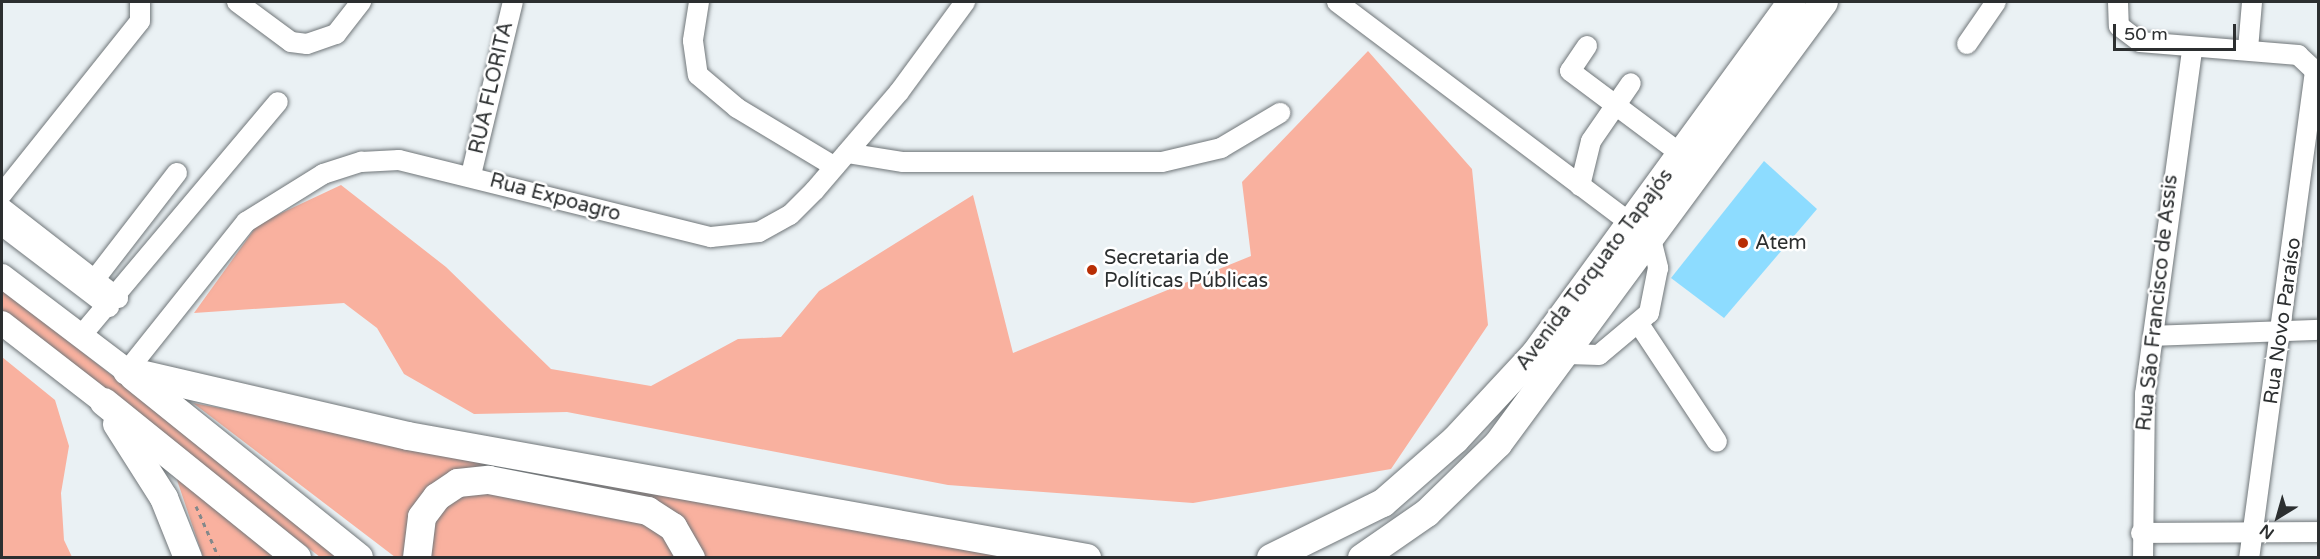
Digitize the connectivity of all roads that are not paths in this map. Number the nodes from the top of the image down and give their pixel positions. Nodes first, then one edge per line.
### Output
1 (141, 2) edge
2 (237, 2) edge
3 (361, 2) edge
4 (513, 2) edge
5 (699, 2) edge
6 (965, 2) edge
7 (1337, 2) edge
8 (1792, 2) edge
9 (1824, 2) edge
10 (1996, 2) edge
11 (2118, 2) edge
12 (2252, 2) edge
13 (1967, 44) dead end
14 (1587, 46) dead end
15 (2248, 49) junction
16 (2193, 50) junction
17 (1630, 83) dead end
18 (278, 102) dead end
19 (1617, 104) junction
20 (1280, 113) dead end
21 (1681, 154) junction
22 (841, 160) junction
23 (177, 173) dead end
24 (471, 176) junction
25 (1580, 186) junction
26 (2, 194) edge
27 (2, 208) edge
28 (2, 225) edge
29 (1641, 231) junction
30 (2, 276) edge
31 (95, 279) junction
32 (114, 303) junction
33 (2, 322) edge
34 (1639, 324) junction
35 (2319, 330) edge
36 (2281, 333) junction
37 (2153, 336) junction
38 (80, 337) junction
39 (1567, 354) junction
40 (127, 371) junction
41 (104, 402) junction
42 (1717, 442) dead end
43 (1427, 513) junction
44 (2319, 531) edge
45 (2141, 533) junction
46 (2249, 534) junction
47 (188, 558) edge
48 (297, 558) edge
49 (359, 558) edge
50 (417, 558) edge
51 (691, 558) edge
52 (1087, 558) edge
53 (1271, 558) edge
54 (1362, 558) edge
55 (1396, 558) edge
56 (2143, 558) edge
57 (2249, 558) edge

1 - 26 street
2 - 3 street
4 - 24 street, RUA FLORITA
5 - 22 street
6 - 22 street, Rua Expoagro
7 - 25 street
8 - 21 highway, Avenida Torquato Tapajós
9 - 29 highway, Avenida Torquato Tapajós
10 - 13 street
11 - 16 street
12 - 15 street
14 - 19 street
15 - 16 street
15 - 36 street, Rua Novo Paraíso
16 - 37 street, Rua São Francisco de Assis
17 - 19 street
18 - 32 street
19 - 21 street
19 - 25 street
20 - 22 street
21 - 29 highway, Avenida Torquato Tapajós
22 - 24 street, Rua Expoagro
23 - 31 street
24 - 40 street, Rua Expoagro
25 - 29 street
27 - 31 street
28 - 32 street
29 - 34 street
29 - 39 highway, Avenida Torquato Tapajós
29 - 53 highway, Avenida Torquato Tapajós
30 - 38 main road
31 - 32 street
32 - 38 street
33 - 41 main road
34 - 39 street
34 - 42 street
35 - 36 street
36 - 37 street
36 - 46 street, Rua Novo Paraíso
37 - 45 street, Rua São Francisco de Assis
38 - 40 main road
39 - 43 highway, Avenida Torquato Tapajós
40 - 49 highway
40 - 52 highway
41 - 47 highway
41 - 48 highway
43 - 54 highway, Avenida Torquato Tapajós
43 - 55 highway
44 - 46 street
45 - 46 street
45 - 56 street, Rua São Francisco de Assis
46 - 57 street, Rua Novo Paraíso
50 - 51 highway

